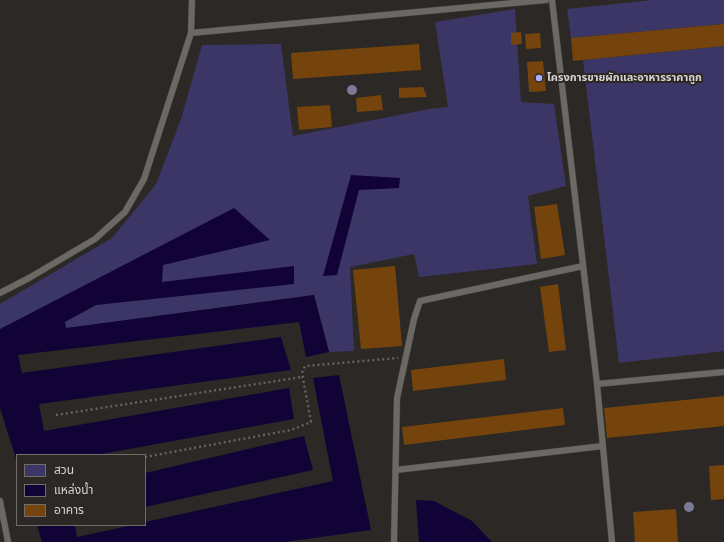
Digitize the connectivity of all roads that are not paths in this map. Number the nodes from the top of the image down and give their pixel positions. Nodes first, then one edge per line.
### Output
1 (192, 0) edge
2 (464, 0) edge
3 (546, 0) edge
4 (552, 0) edge
5 (464, 8) junction
6 (191, 33) junction
7 (583, 266) junction
8 (0, 293) edge
9 (724, 372) edge
10 (597, 384) junction
11 (603, 446) junction
12 (396, 470) junction
13 (0, 501) edge
14 (8, 542) edge
15 (394, 542) edge
16 (612, 542) edge

1 - 6 lane
2 - 5 lane
3 - 5 lane
4 - 7 lane
5 - 6 lane
6 - 8 lane
7 - 10 lane
7 - 12 lane
9 - 10 lane
10 - 11 lane
11 - 12 lane
11 - 16 lane
12 - 15 lane
13 - 14 lane

